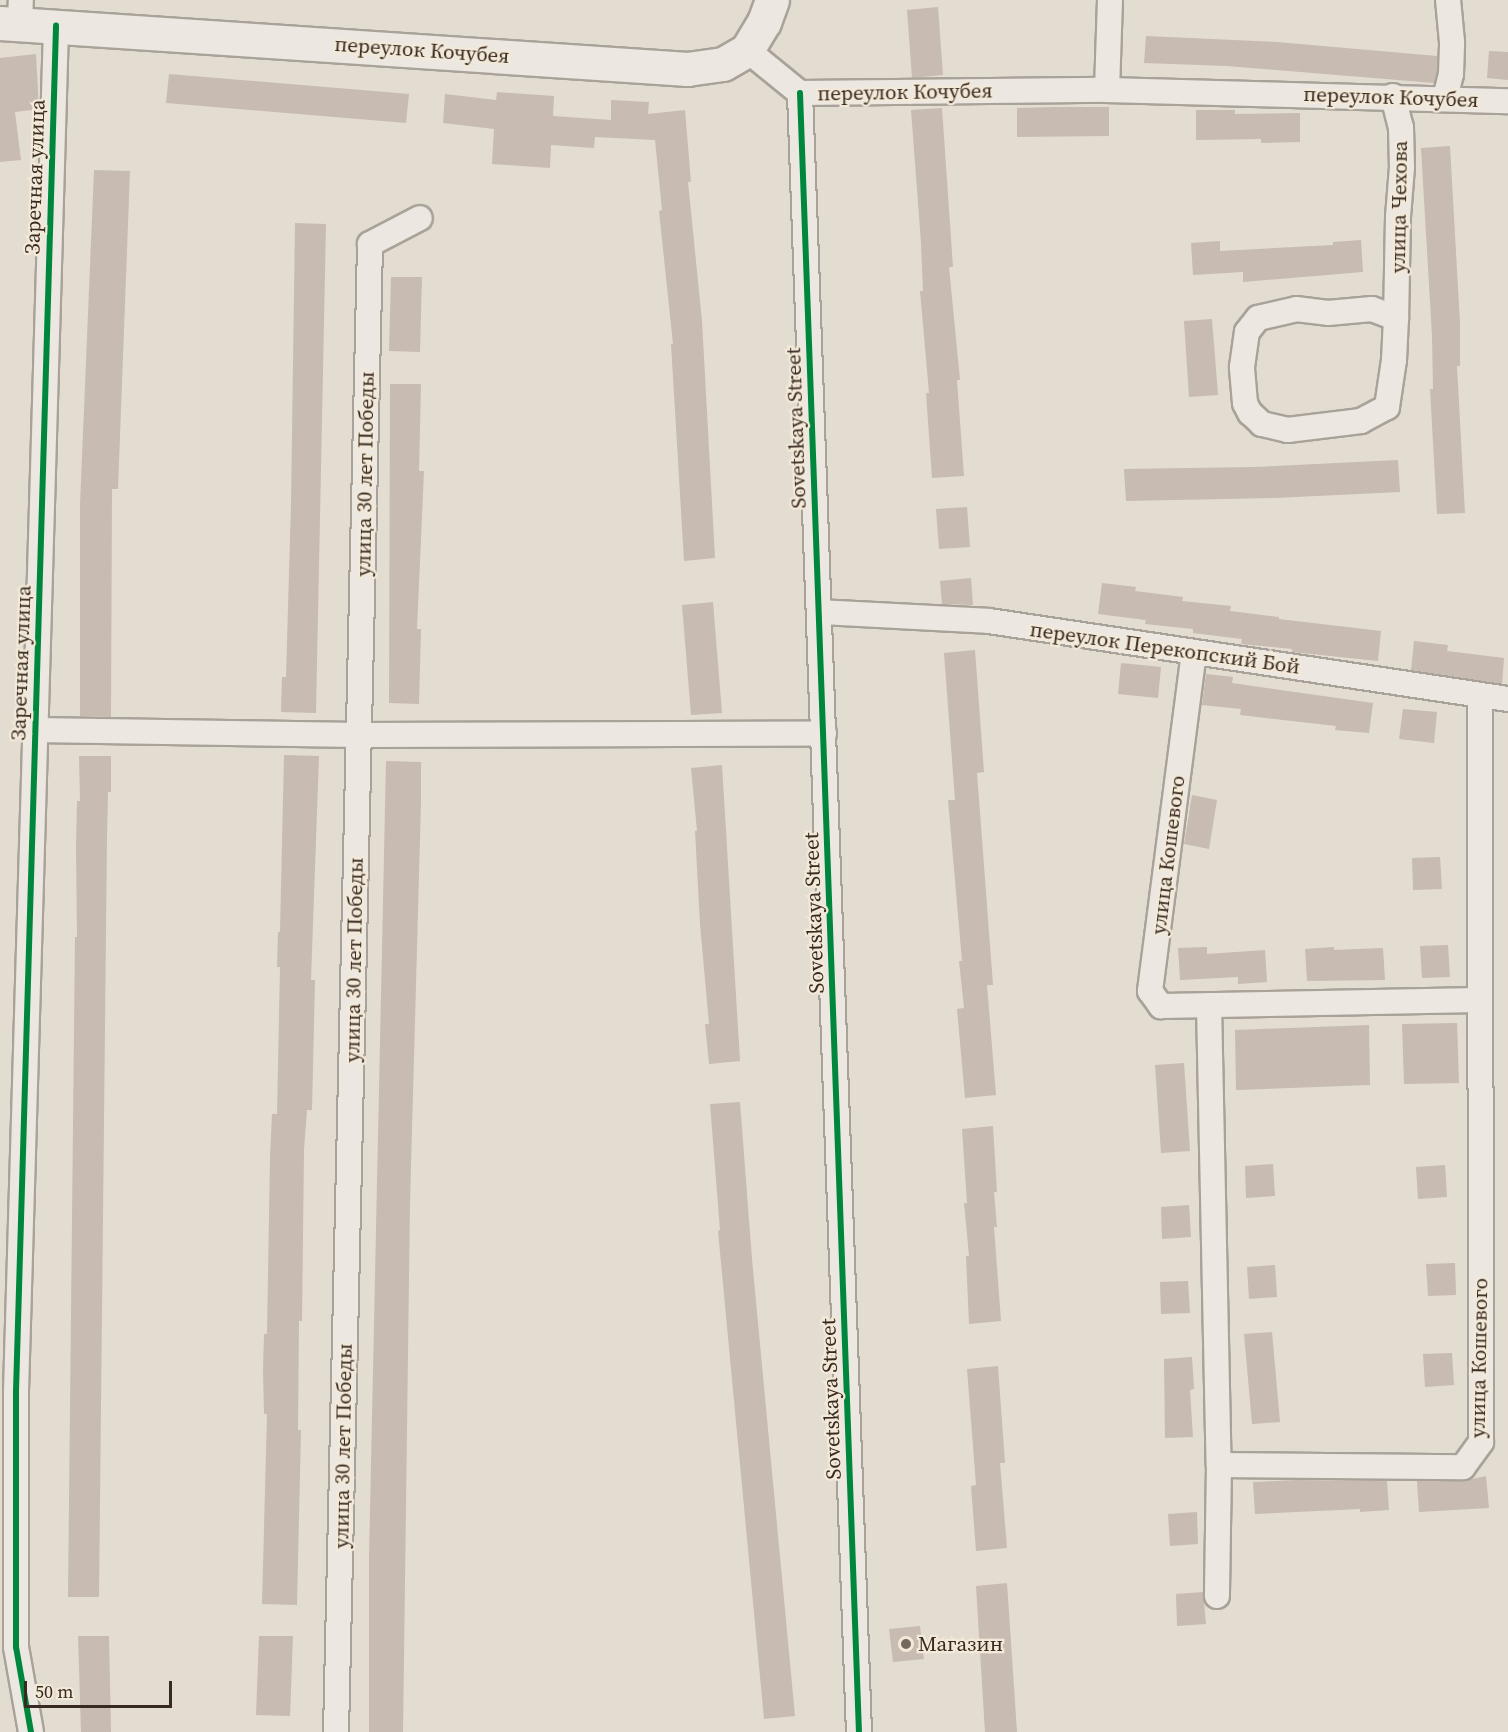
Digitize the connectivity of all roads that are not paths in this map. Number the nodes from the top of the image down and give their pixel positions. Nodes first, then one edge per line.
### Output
1 (772, 0) edge
2 (1110, 0) edge
3 (1448, 0) edge
4 (14, 15) edge
5 (56, 26) junction
6 (747, 50) junction
7 (1107, 90) junction
8 (800, 93) junction
9 (1393, 96) junction
10 (1445, 98) junction
11 (1508, 101) edge
12 (420, 218) dead end
13 (1396, 318) junction
14 (820, 612) junction
15 (1194, 652) junction
16 (1480, 694) junction
17 (1508, 699) edge
18 (35, 730) junction
19 (824, 733) junction
20 (359, 735) junction
21 (1480, 1000) junction
22 (1209, 1005) junction
23 (1219, 1464) junction
24 (1216, 1596) dead end
25 (31, 1732) edge
26 (336, 1732) edge
27 (859, 1732) edge

1 - 6 main road
2 - 7 street
3 - 10 street
4 - 5 main road, переулок Кочубея
5 - 6 main road, переулок Кочубея
5 - 18 street, Заречная улица
6 - 8 street, переулок Кочубея
7 - 8 street, переулок Кочубея
7 - 9 street, переулок Кочубея
8 - 14 street, Sovetskaya Street
9 - 10 street, переулок Кочубея
9 - 13 street, улица Чехова
10 - 11 street, переулок Кочубея
12 - 20 street, улица 30 лет Победы
13 - 13 street, улица Чехова
14 - 15 street, переулок Перекопский Бой
14 - 19 street, Sovetskaya Street
15 - 16 street, переулок Перекопский Бой
15 - 22 street, улица Кошевого
16 - 17 street, переулок Перекопский Бой
16 - 21 street, улица Кошевого
18 - 20 street
18 - 25 street, Заречная улица
19 - 20 street
19 - 27 street, Sovetskaya Street
20 - 26 street, улица 30 лет Победы
21 - 22 street, улица Кошевого
21 - 23 street, улица Кошевого
22 - 23 street
23 - 24 street

